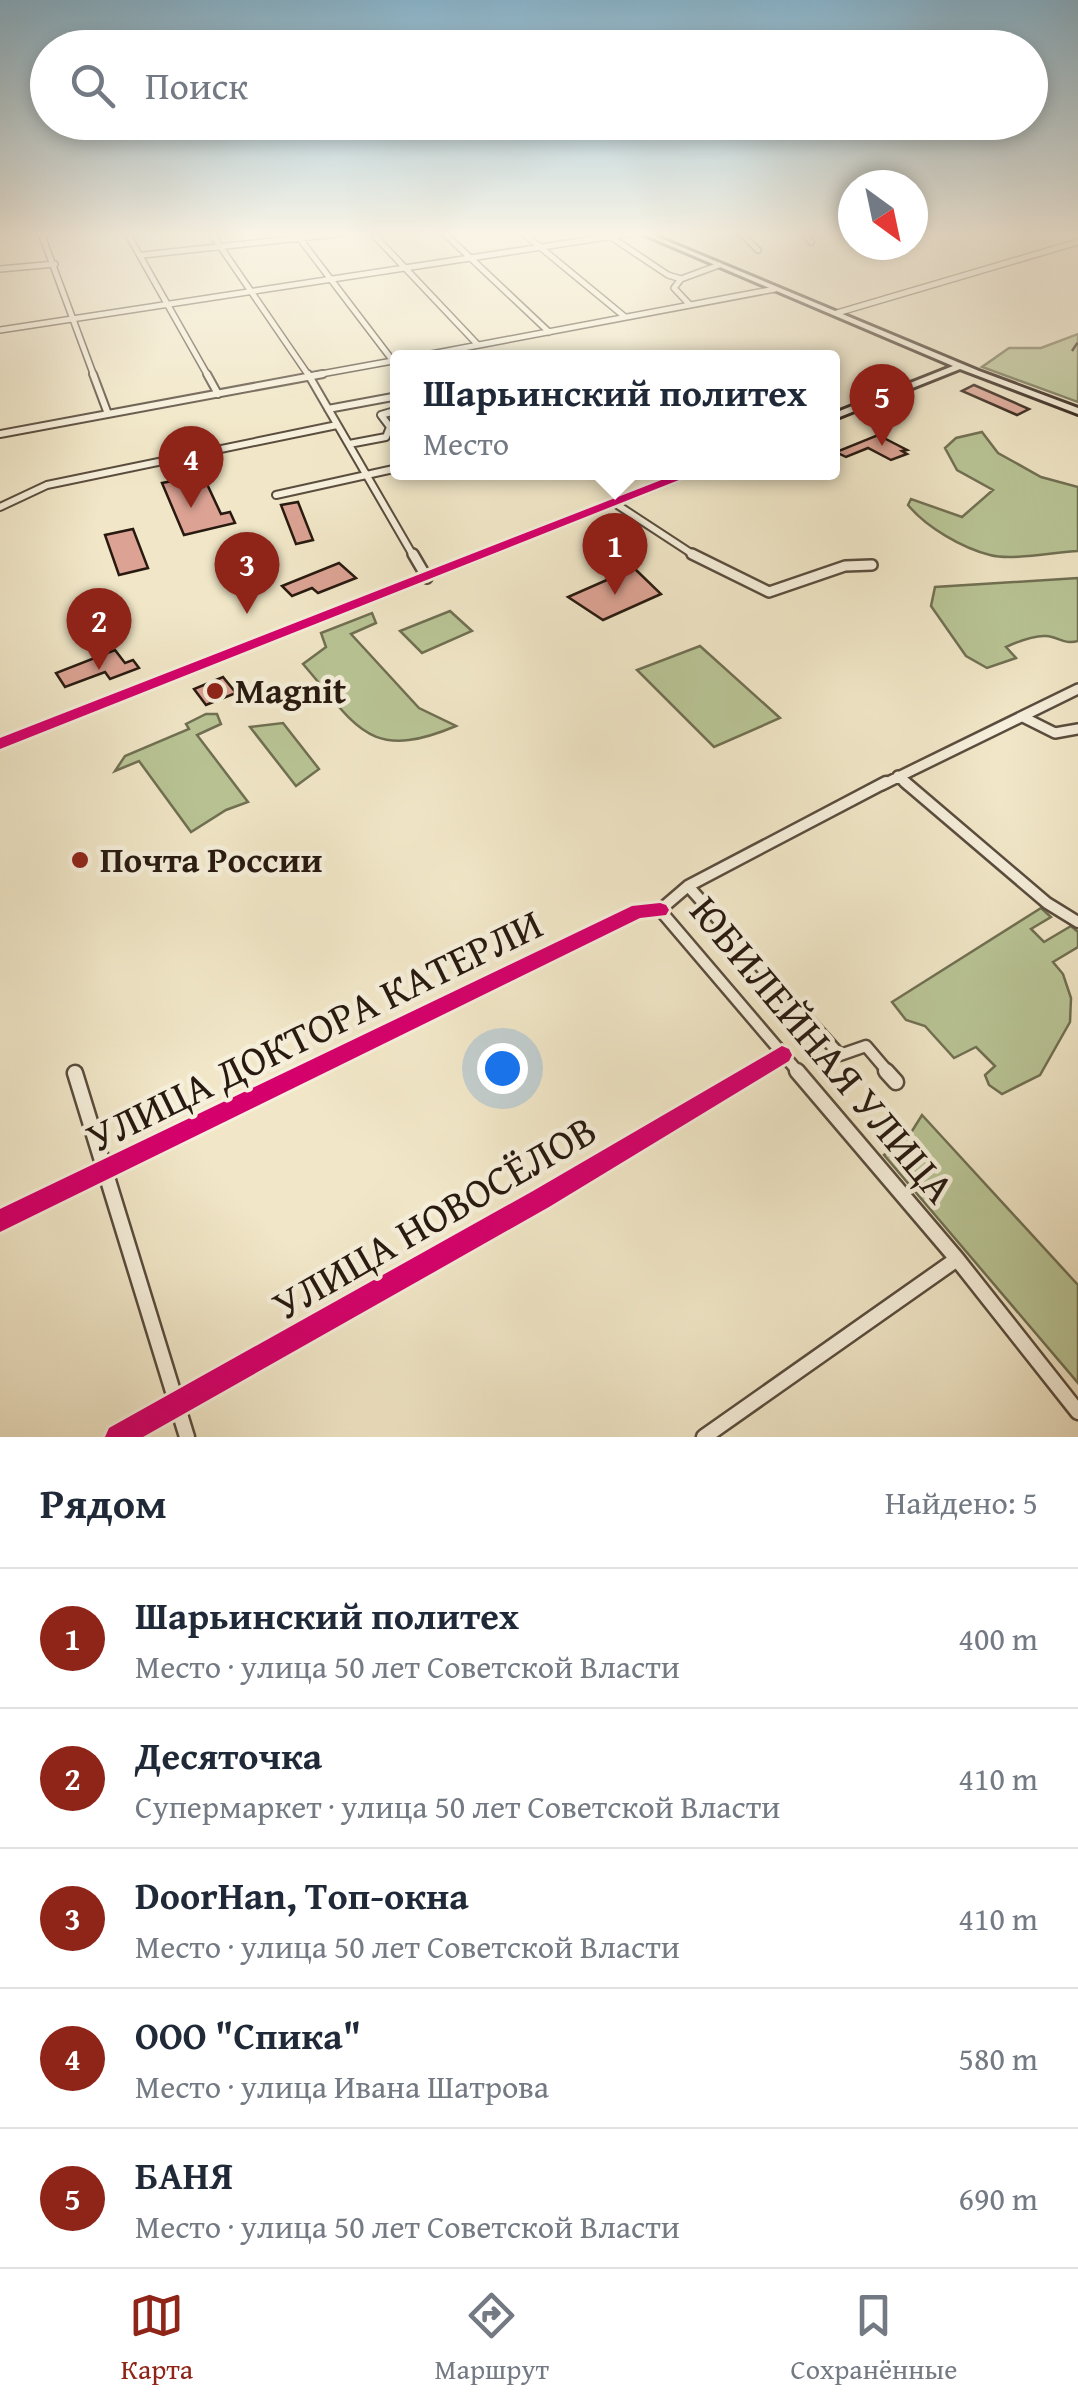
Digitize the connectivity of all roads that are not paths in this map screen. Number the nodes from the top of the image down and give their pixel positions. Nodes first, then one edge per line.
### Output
1 (67, 300) edge
2 (168, 300) edge
3 (208, 300) edge
4 (257, 300) edge
5 (347, 300) edge
6 (435, 300) edge
7 (516, 300) edge
8 (605, 300) edge
9 (685, 300) edge
10 (716, 300) edge
11 (804, 300) edge
12 (881, 300) edge
13 (690, 305) junction
14 (171, 306) junction
15 (837, 313) junction
16 (626, 317) junction
17 (74, 320) junction
18 (0, 330) edge
19 (549, 332) junction
20 (478, 345) junction
21 (452, 350) edge
22 (390, 354) edge
23 (390, 361) edge
24 (960, 366) junction
25 (309, 376) junction
26 (218, 394) junction
27 (390, 398) edge
28 (328, 410) junction
29 (1078, 411) edge
30 (390, 412) edge
31 (840, 413) edge
32 (108, 414) junction
33 (338, 424) junction
34 (390, 428) edge
35 (390, 428) edge
36 (0, 434) edge
37 (390, 436) edge
38 (386, 437) junction
39 (349, 444) junction
40 (390, 470) edge
41 (366, 475) junction
42 (674, 480) edge
43 (276, 494) dead end
44 (616, 504) junction
45 (0, 507) edge
46 (872, 565) dead end
47 (427, 578) junction
48 (1078, 690) edge
49 (1023, 716) junction
50 (1078, 730) edge
51 (0, 744) edge
52 (898, 776) junction
53 (688, 886) junction
54 (660, 910) junction
55 (1078, 922) edge
56 (782, 1054) junction
57 (75, 1073) dead end
58 (896, 1082) dead end
59 (104, 1170) junction
60 (0, 1221) edge
61 (957, 1259) junction
62 (176, 1404) junction
63 (1078, 1412) edge
64 (118, 1437) edge
65 (187, 1437) edge
66 (704, 1437) edge

1 - 17 street
2 - 14 street
3 - 14 street
4 - 25 street
5 - 22 street
6 - 20 street
7 - 19 street
8 - 16 street
9 - 13 street
10 - 13 street
11 - 15 street
12 - 15 street
13 - 16 street
14 - 17 street
14 - 26 street
15 - 24 street
16 - 19 street
17 - 18 street
17 - 32 street
19 - 20 street
20 - 21 street
23 - 25 street
24 - 29 street
24 - 31 street
25 - 26 street
25 - 28 street
26 - 32 street
27 - 28 street
28 - 33 street
30 - 34 street
32 - 36 street
33 - 39 street
33 - 45 street
35 - 38 street
37 - 38 street
38 - 39 street
39 - 41 street
40 - 41 street
41 - 43 street
41 - 47 street
42 - 44 street
44 - 46 street
44 - 47 street
47 - 51 street
48 - 49 street, ЮБИЛЕЙНАЯ УЛИЦА
49 - 50 street
49 - 52 street, ЮБИЛЕЙНАЯ УЛИЦА
52 - 53 street, ЮБИЛЕЙНАЯ УЛИЦА
52 - 55 street
53 - 54 street, ЮБИЛЕЙНАЯ УЛИЦА
53 - 58 street
54 - 56 street, ЮБИЛЕЙНАЯ УЛИЦА
54 - 59 street, УЛИЦА ДОКТОРА КАТЕРЛИ
56 - 61 street, ЮБИЛЕЙНАЯ УЛИЦА
56 - 62 street, УЛИЦА НОВОСЁЛОВ
57 - 59 street
59 - 60 street, УЛИЦА ДОКТОРА КАТЕРЛИ
59 - 62 street
61 - 63 street, ЮБИЛЕЙНАЯ УЛИЦА
61 - 66 street
62 - 64 street, УЛИЦА НОВОСЁЛОВ
62 - 65 street

